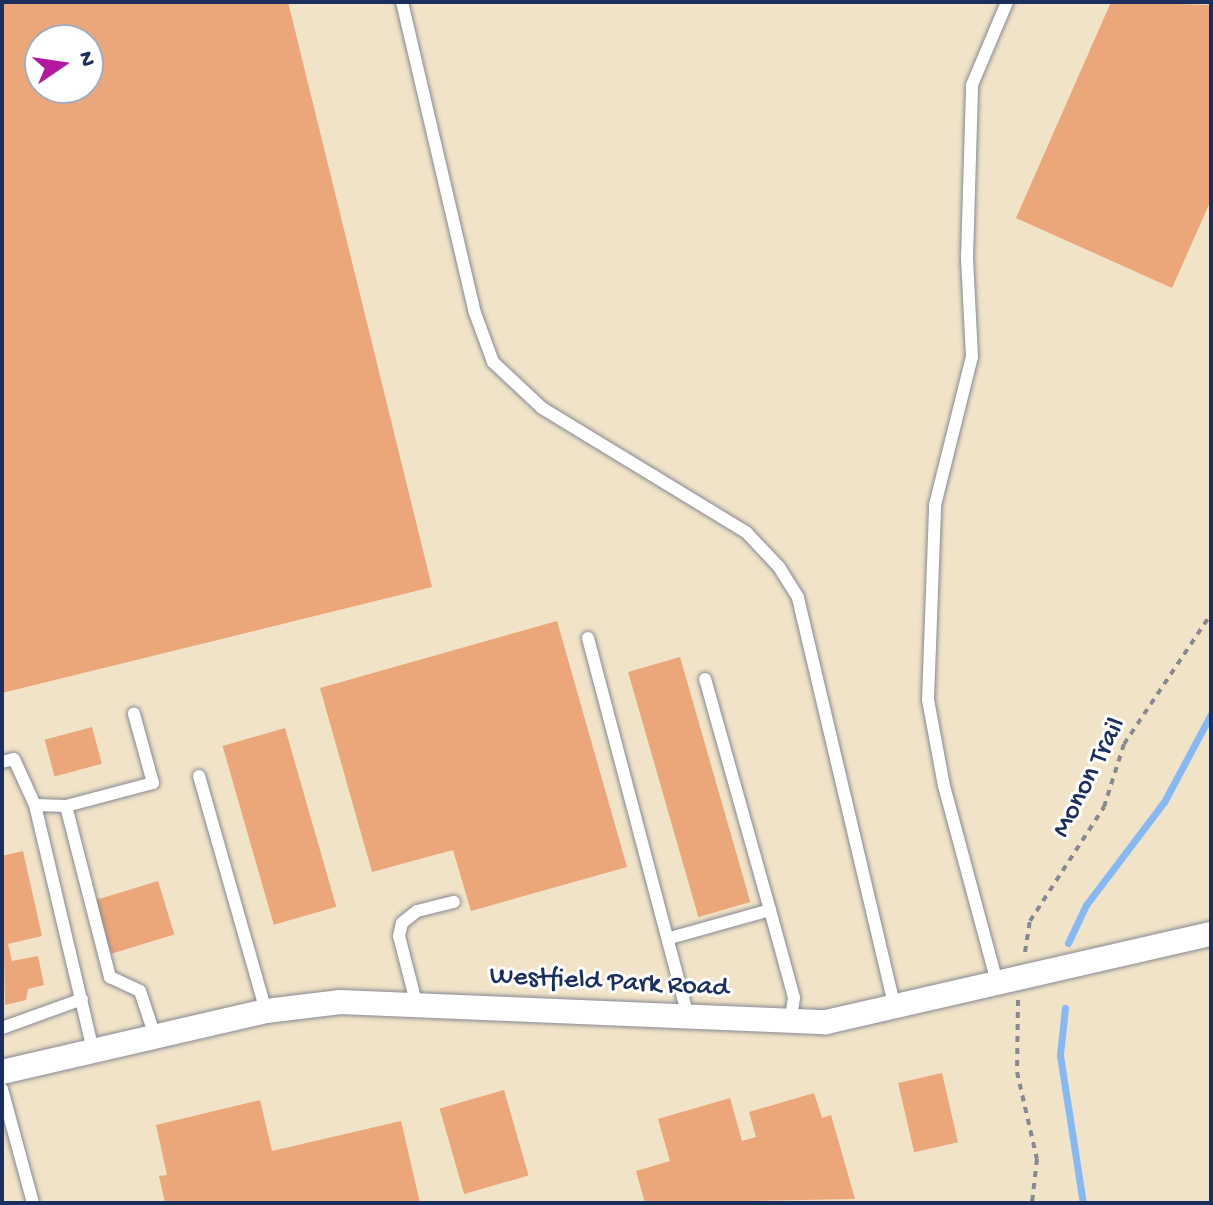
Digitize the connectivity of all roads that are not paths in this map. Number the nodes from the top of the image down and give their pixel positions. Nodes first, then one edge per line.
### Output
1 (402, 2) edge
2 (1007, 2) edge
3 (588, 638) dead end
4 (705, 679) dead end
5 (134, 714) dead end
6 (2, 762) edge
7 (199, 776) dead end
8 (35, 805) junction
9 (66, 806) junction
10 (454, 902) dead end
11 (770, 910) junction
12 (1211, 934) edge
13 (670, 938) junction
14 (998, 986) junction
15 (82, 999) junction
16 (416, 1002) junction
17 (895, 1009) junction
18 (266, 1011) junction
19 (688, 1017) junction
20 (790, 1022) junction
21 (2, 1028) edge
22 (155, 1036) junction
23 (93, 1051) junction
24 (2, 1072) edge
25 (2, 1089) edge
26 (33, 1203) edge

1 - 17 lane
2 - 14 lane
3 - 13 lane
4 - 11 lane
5 - 9 lane
6 - 8 lane
7 - 18 lane
8 - 9 lane
8 - 15 lane
9 - 22 lane
10 - 16 lane
11 - 13 lane
11 - 20 lane
12 - 14 street, Westfield Park Road
13 - 19 lane
14 - 17 street, Westfield Park Road
15 - 21 lane
15 - 23 lane
16 - 18 street, Westfield Park Road
16 - 19 street, Westfield Park Road
17 - 20 street, Westfield Park Road
18 - 22 street, Westfield Park Road
19 - 20 street, Westfield Park Road
22 - 23 street, Westfield Park Road
23 - 24 street, Westfield Park Road
25 - 26 lane

